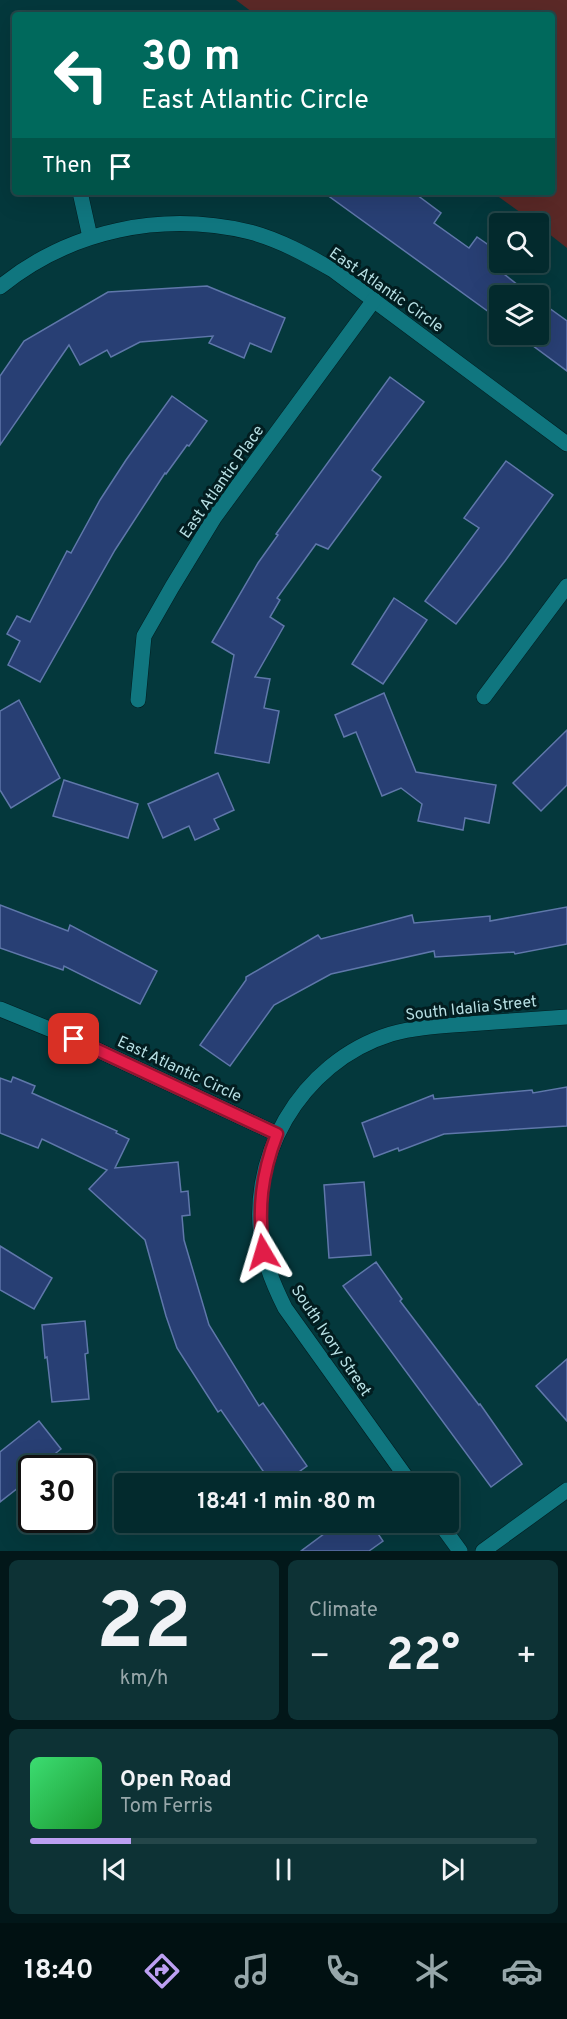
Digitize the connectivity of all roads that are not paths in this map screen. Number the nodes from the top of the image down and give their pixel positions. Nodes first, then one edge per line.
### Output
1 (81, 195) edge
2 (90, 237) junction
3 (0, 287) edge
4 (374, 300) junction
5 (567, 444) edge
6 (567, 586) edge
7 (484, 697) dead end
8 (138, 700) dead end
9 (0, 1009) edge
10 (567, 1017) edge
11 (277, 1134) junction
12 (403, 1473) edge
13 (567, 1490) edge
14 (447, 1533) edge
15 (459, 1551) edge
16 (483, 1551) edge

1 - 2 street
2 - 3 street, East Atlantic Circle
2 - 4 street, East Atlantic Circle
4 - 5 street, East Atlantic Circle
4 - 8 street, East Atlantic Place
6 - 7 street
9 - 11 street, East Atlantic Circle
10 - 11 street, South Idalia Street
11 - 12 street, South Ivory Street
13 - 16 street
14 - 15 street

